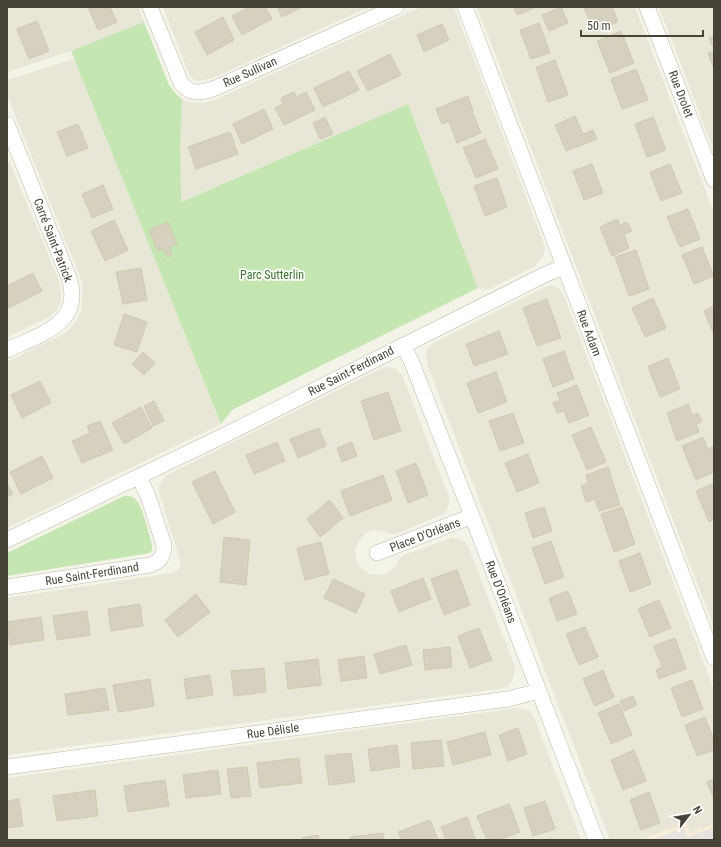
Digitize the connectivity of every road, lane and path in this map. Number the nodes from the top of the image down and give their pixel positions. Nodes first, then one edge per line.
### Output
1 (150, 7) edge
2 (396, 7) edge
3 (465, 7) edge
4 (647, 7) edge
5 (7, 124) edge
6 (714, 180) edge
7 (564, 267) junction
8 (403, 345) junction
9 (7, 350) edge
10 (140, 477) junction
11 (472, 516) junction
12 (7, 540) edge
13 (377, 553) dead end
14 (7, 587) edge
15 (714, 658) edge
16 (539, 691) junction
17 (7, 766) edge
18 (596, 840) edge

1 - 2 street, Rue Sullivan
3 - 7 street, Rue Adam
4 - 6 street, Rue Drolet
5 - 9 street, Carré Saint-Patrick
7 - 8 street, Rue Saint-Ferdinand
7 - 15 street, Rue Adam
8 - 10 street, Rue Saint-Ferdinand
8 - 11 street, Rue D'Orléans
10 - 12 street, Rue Saint-Ferdinand
10 - 14 street, Rue Saint-Ferdinand
11 - 13 street, Place D'Orléans
11 - 16 street, Rue D'Orléans
16 - 17 street, Rue Délisle
16 - 18 street, Rue D'Orléans

